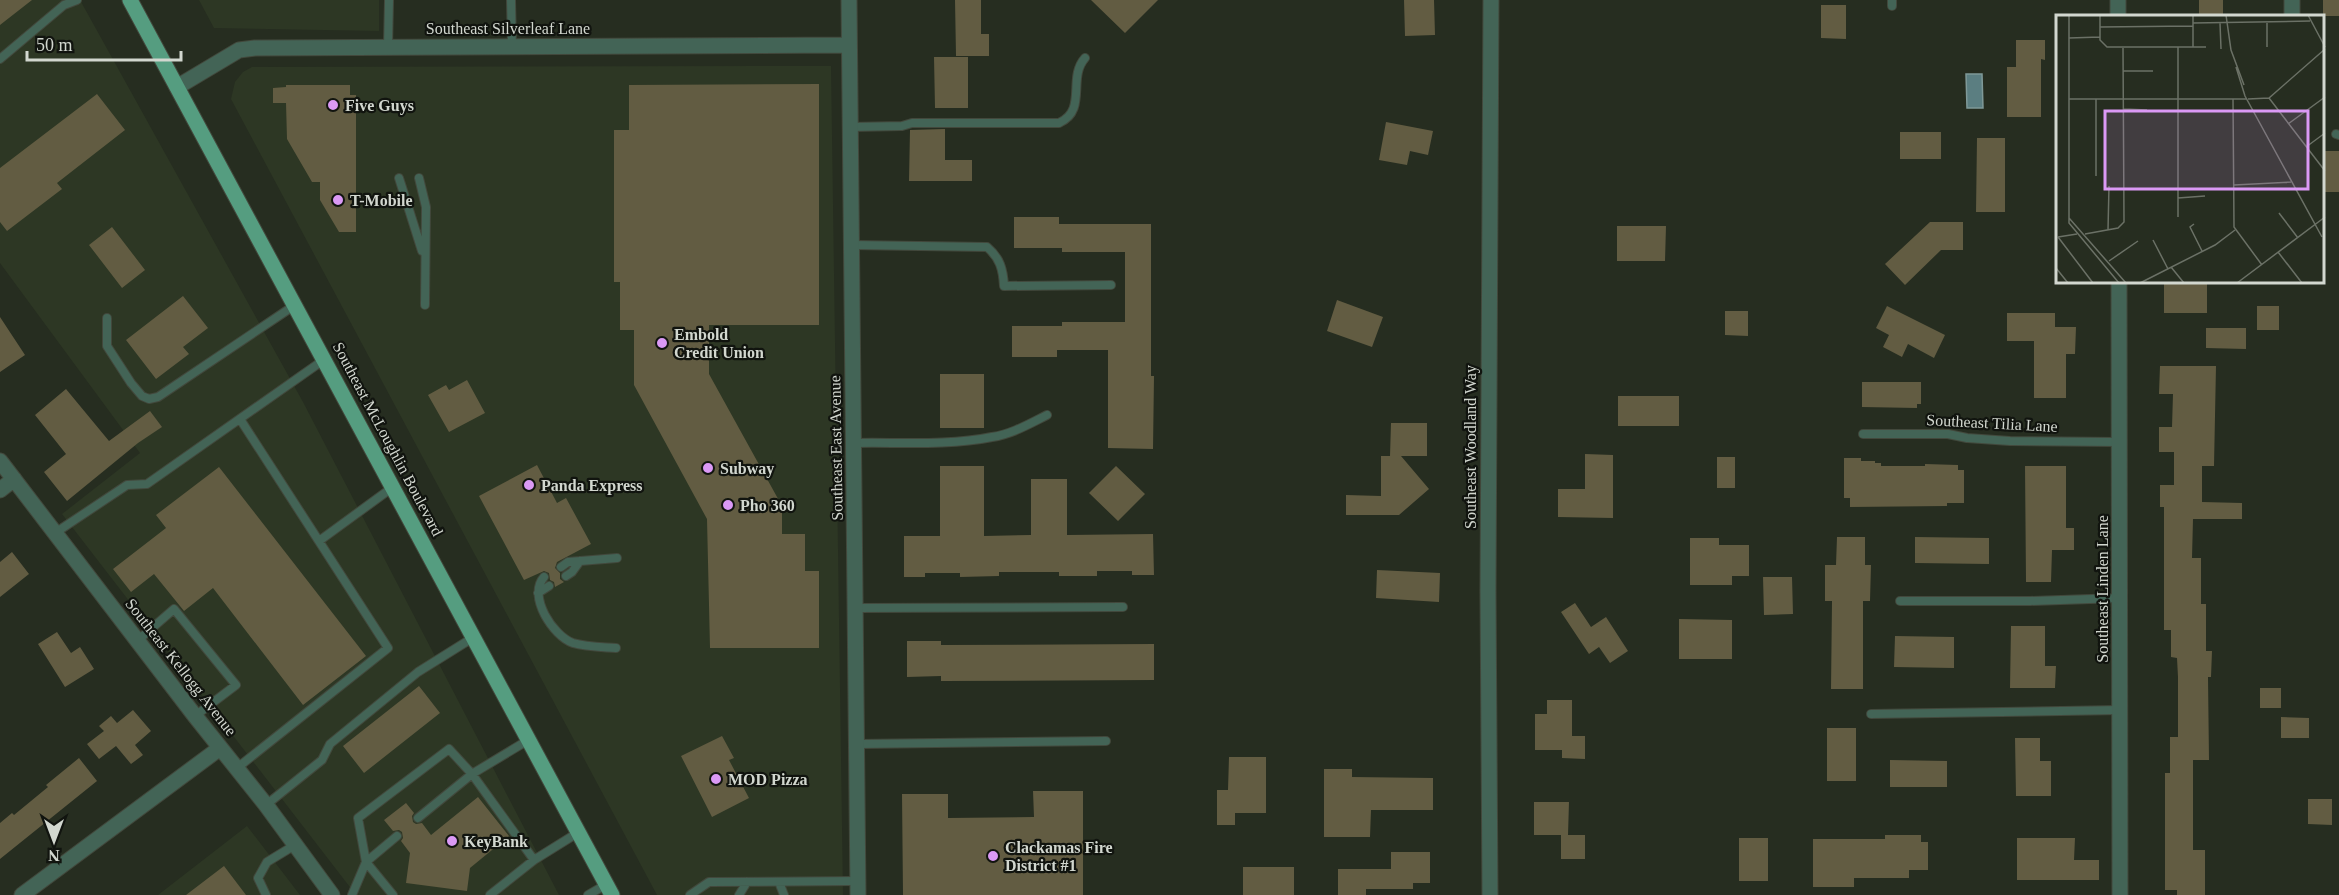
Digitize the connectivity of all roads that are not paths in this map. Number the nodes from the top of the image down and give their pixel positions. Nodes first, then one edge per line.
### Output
1 (77, 0) edge
2 (130, 0) edge
3 (389, 0) edge
4 (511, 0) edge
5 (849, 0) edge
6 (1491, 0) edge
7 (849, 45) junction
8 (512, 46) junction
9 (388, 47) junction
10 (0, 58) edge
11 (1085, 58) dead end
12 (177, 87) junction
13 (850, 127) junction
14 (399, 178) dead end
15 (418, 178) dead end
16 (852, 245) junction
17 (424, 257) junction
18 (2119, 284) edge
19 (1111, 285) dead end
20 (295, 305) junction
21 (425, 305) dead end
22 (107, 318) dead end
23 (325, 359) junction
24 (1047, 414) dead end
25 (240, 419) junction
26 (1863, 434) dead end
27 (2119, 442) junction
28 (854, 443) junction
29 (0, 461) edge
30 (14, 479) junction
31 (393, 488) junction
32 (0, 490) edge
33 (55, 533) junction
34 (319, 541) junction
35 (617, 558) dead end
36 (580, 561) junction
37 (561, 567) dead end
38 (566, 576) dead end
39 (544, 577) dead end
40 (549, 586) dead end
41 (538, 593) junction
42 (2120, 598) junction
43 (1900, 601) dead end
44 (1123, 607) dead end
45 (855, 608) junction
46 (474, 638) junction
47 (137, 640) junction
48 (616, 648) dead end
49 (2120, 710) junction
50 (1871, 714) dead end
51 (195, 716) junction
52 (530, 739) junction
53 (1106, 741) dead end
54 (857, 744) junction
55 (220, 748) junction
56 (237, 768) junction
57 (472, 774) junction
58 (266, 805) junction
59 (418, 818) dead end
60 (579, 832) junction
61 (397, 836) dead end
62 (295, 845) junction
63 (534, 860) junction
64 (366, 862) junction
65 (747, 882) junction
66 (779, 882) junction
67 (858, 888) edge
68 (610, 889) edge
69 (22, 895) edge
70 (266, 895) edge
71 (332, 895) edge
72 (352, 895) edge
73 (393, 895) edge
74 (490, 895) edge
75 (588, 895) edge
76 (690, 895) edge
77 (739, 895) edge
78 (784, 895) edge
79 (1490, 895) edge
80 (2120, 895) edge

1 - 10 lane
2 - 12 main road, Southeast McLoughlin Boulevard
3 - 9 lane
4 - 8 lane
5 - 7 street, Southeast East Avenue
6 - 79 street, Southeast Woodland Way
7 - 8 street, Southeast Silverleaf Lane
7 - 13 street, Southeast East Avenue
8 - 9 street, Southeast Silverleaf Lane
9 - 12 street, Southeast Silverleaf Lane
11 - 13 lane
12 - 20 main road, Southeast McLoughlin Boulevard
13 - 16 street, Southeast East Avenue
14 - 17 lane
15 - 17 lane
16 - 19 lane
16 - 28 street, Southeast East Avenue
17 - 21 lane
18 - 27 street, Southeast Linden Lane
20 - 22 lane
20 - 23 main road, Southeast McLoughlin Boulevard
23 - 25 lane
23 - 31 main road, Southeast McLoughlin Boulevard
24 - 28 lane
25 - 33 lane
25 - 34 lane
26 - 27 lane, Southeast Tilia Lane
27 - 42 street, Southeast Linden Lane
28 - 45 street, Southeast East Avenue
29 - 30 street, Southeast Kellogg Avenue
30 - 32 street
30 - 33 street, Southeast Kellogg Avenue
31 - 34 lane
31 - 46 main road, Southeast McLoughlin Boulevard
33 - 47 street, Southeast Kellogg Avenue
34 - 56 lane
35 - 36 lane
36 - 37 lane
36 - 38 lane
39 - 41 lane
40 - 41 lane
41 - 48 lane
42 - 43 lane
42 - 49 street, Southeast Linden Lane
44 - 45 lane
45 - 54 street, Southeast East Avenue
46 - 52 main road, Southeast McLoughlin Boulevard
46 - 58 lane
47 - 51 street, Southeast Kellogg Avenue
47 - 51 lane
49 - 50 lane
49 - 80 street, Southeast Linden Lane
51 - 55 street, Southeast Kellogg Avenue
52 - 57 lane
52 - 60 main road, Southeast McLoughlin Boulevard
53 - 54 lane
54 - 67 street, Southeast East Avenue
55 - 56 street, Southeast Kellogg Avenue
55 - 69 street
56 - 58 street, Southeast Kellogg Avenue
57 - 59 lane
57 - 63 lane
57 - 64 lane
58 - 62 street, Southeast Kellogg Avenue
60 - 63 lane
60 - 68 main road, Southeast McLoughlin Boulevard
61 - 64 lane
62 - 70 lane
62 - 71 street, Southeast Kellogg Avenue
63 - 74 lane
64 - 72 lane
64 - 73 lane
65 - 66 lane
65 - 76 lane
65 - 77 lane
66 - 67 lane
66 - 78 lane
68 - 75 lane

